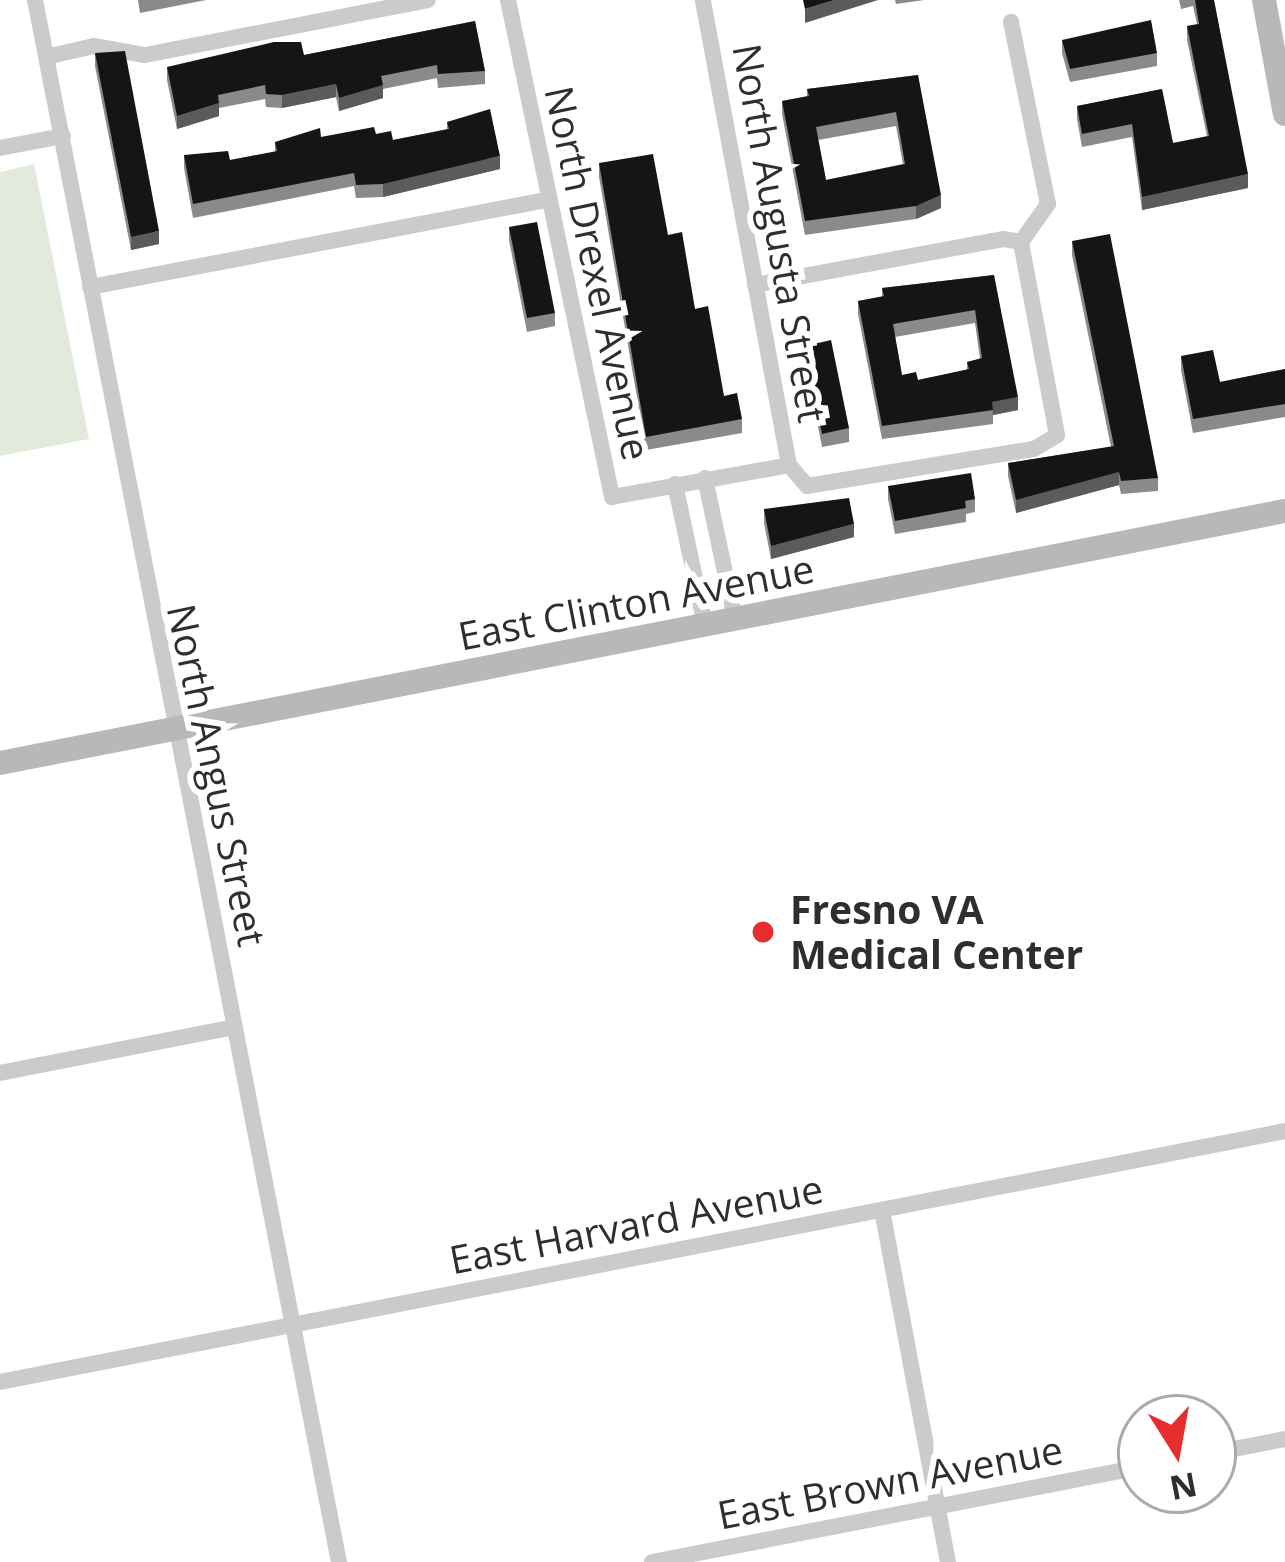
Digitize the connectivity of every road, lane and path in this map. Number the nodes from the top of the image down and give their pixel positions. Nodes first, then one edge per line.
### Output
1 (34, 0) edge
2 (428, 0) edge
3 (508, 0) edge
4 (704, 0) edge
5 (1264, 0) edge
6 (1011, 22) dead end
7 (46, 57) junction
8 (1285, 114) edge
9 (62, 136) junction
10 (0, 148) edge
11 (547, 200) junction
12 (1021, 242) junction
13 (755, 285) junction
14 (90, 287) junction
15 (789, 465) junction
16 (705, 478) junction
17 (675, 484) junction
18 (1285, 511) edge
19 (735, 619) junction
20 (705, 625) junction
21 (176, 728) junction
22 (0, 763) edge
23 (235, 1027) junction
24 (0, 1073) edge
25 (1285, 1131) edge
26 (882, 1210) junction
27 (293, 1324) junction
28 (0, 1382) edge
29 (1285, 1439) edge
30 (1237, 1448) edge
31 (1117, 1472) edge
32 (937, 1507) junction
33 (339, 1562) edge
34 (652, 1562) edge
35 (948, 1562) edge

1 - 7 street, North Angus Street
2 - 7 street
3 - 11 street, North Drexel Avenue
4 - 13 street, North Augusta Street
5 - 8 main road
6 - 12 street
7 - 9 street, North Angus Street
9 - 10 street
9 - 14 street, North Angus Street
11 - 14 street
11 - 17 street, North Drexel Avenue
12 - 13 street
12 - 15 street
13 - 15 street, North Augusta Street
14 - 21 street, North Angus Street
15 - 16 street, North Augusta Street
16 - 17 street, North Augusta Street
16 - 19 street
17 - 20 street, North Drexel Avenue
18 - 19 main road, East Clinton Avenue
19 - 20 main road, East Clinton Avenue
20 - 21 main road, East Clinton Avenue
21 - 22 main road, East Clinton Avenue
21 - 23 street, North Angus Street
23 - 24 street
23 - 27 street, North Angus Street
25 - 26 street, East Harvard Avenue
26 - 27 street, East Harvard Avenue
26 - 32 street
27 - 28 street, East Harvard Avenue
27 - 33 street, North Angus Street
29 - 30 street
31 - 32 street, East Brown Avenue
32 - 34 street, East Brown Avenue
32 - 35 street

